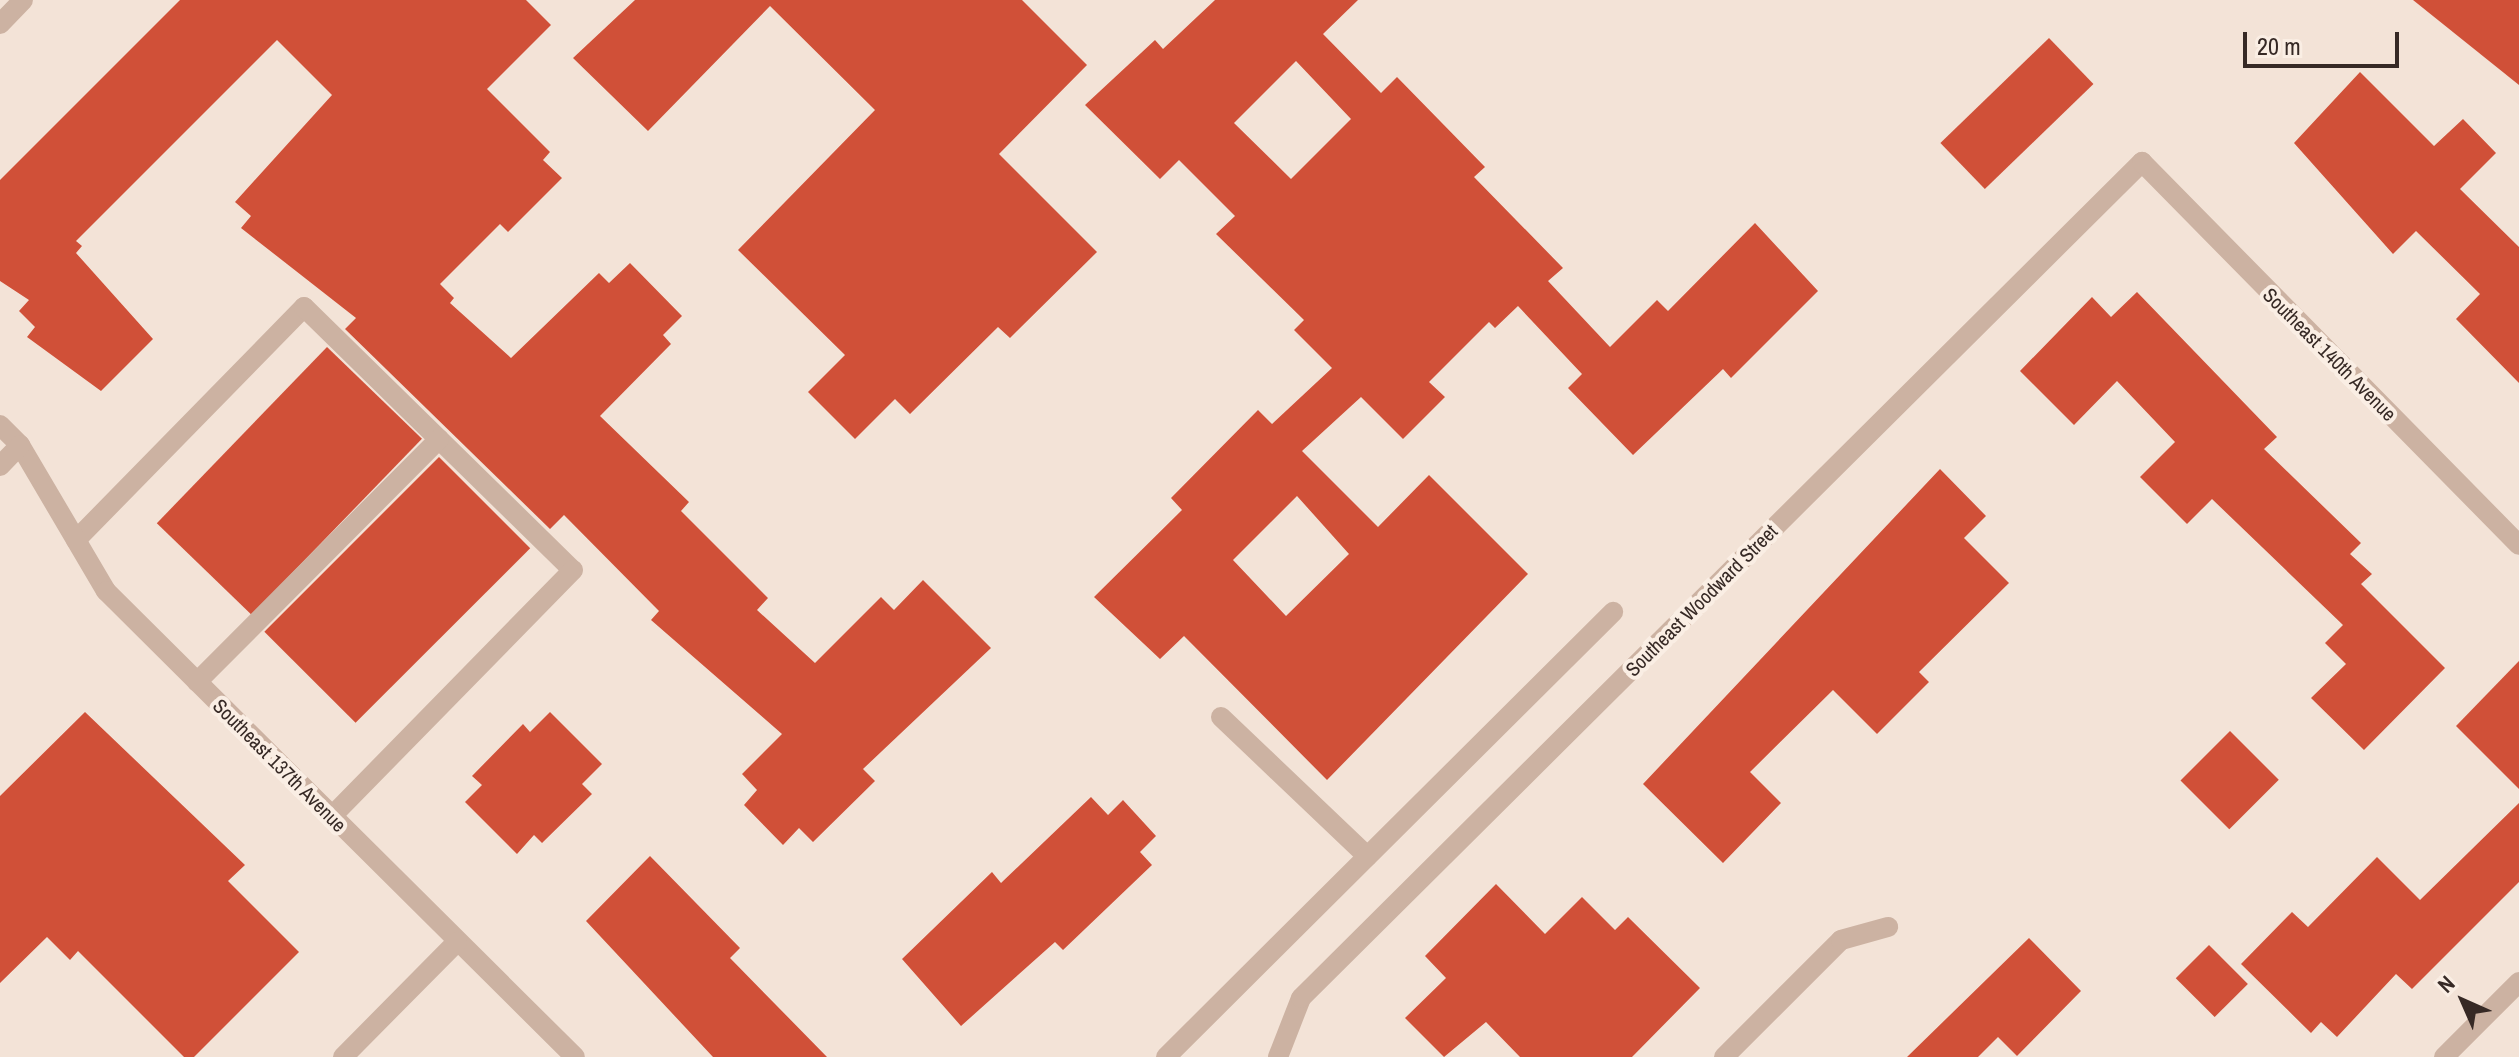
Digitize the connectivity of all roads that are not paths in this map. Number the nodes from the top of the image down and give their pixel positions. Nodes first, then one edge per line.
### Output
1 (23, 0) edge
2 (0, 24) edge
3 (2142, 162) joint
4 (0, 425) edge
5 (439, 439) junction
6 (20, 445) junction
7 (0, 466) edge
8 (76, 540) junction
9 (2519, 545) edge
10 (1613, 612) dead end
11 (197, 682) junction
12 (1221, 717) dead end
13 (332, 816) junction
14 (1367, 856) junction
15 (1888, 927) dead end
16 (457, 942) junction
17 (2519, 982) edge
18 (1277, 1053) edge
19 (343, 1057) edge
20 (575, 1057) edge
21 (1166, 1057) edge
22 (1724, 1057) edge
23 (2444, 1057) edge

1 - 2 street
3 - 9 street, Southeast 140th Avenue
3 - 18 street, Southeast Woodward Street
4 - 6 street, Southeast 137th Avenue
5 - 8 street
5 - 11 street
5 - 13 street
6 - 7 street
6 - 8 street, Southeast 137th Avenue
8 - 11 street, Southeast 137th Avenue
10 - 14 street
11 - 13 street, Southeast 137th Avenue
12 - 14 street
13 - 16 street, Southeast 137th Avenue
14 - 21 street
15 - 22 street
16 - 19 street
16 - 20 street, Southeast 137th Avenue
17 - 23 street

